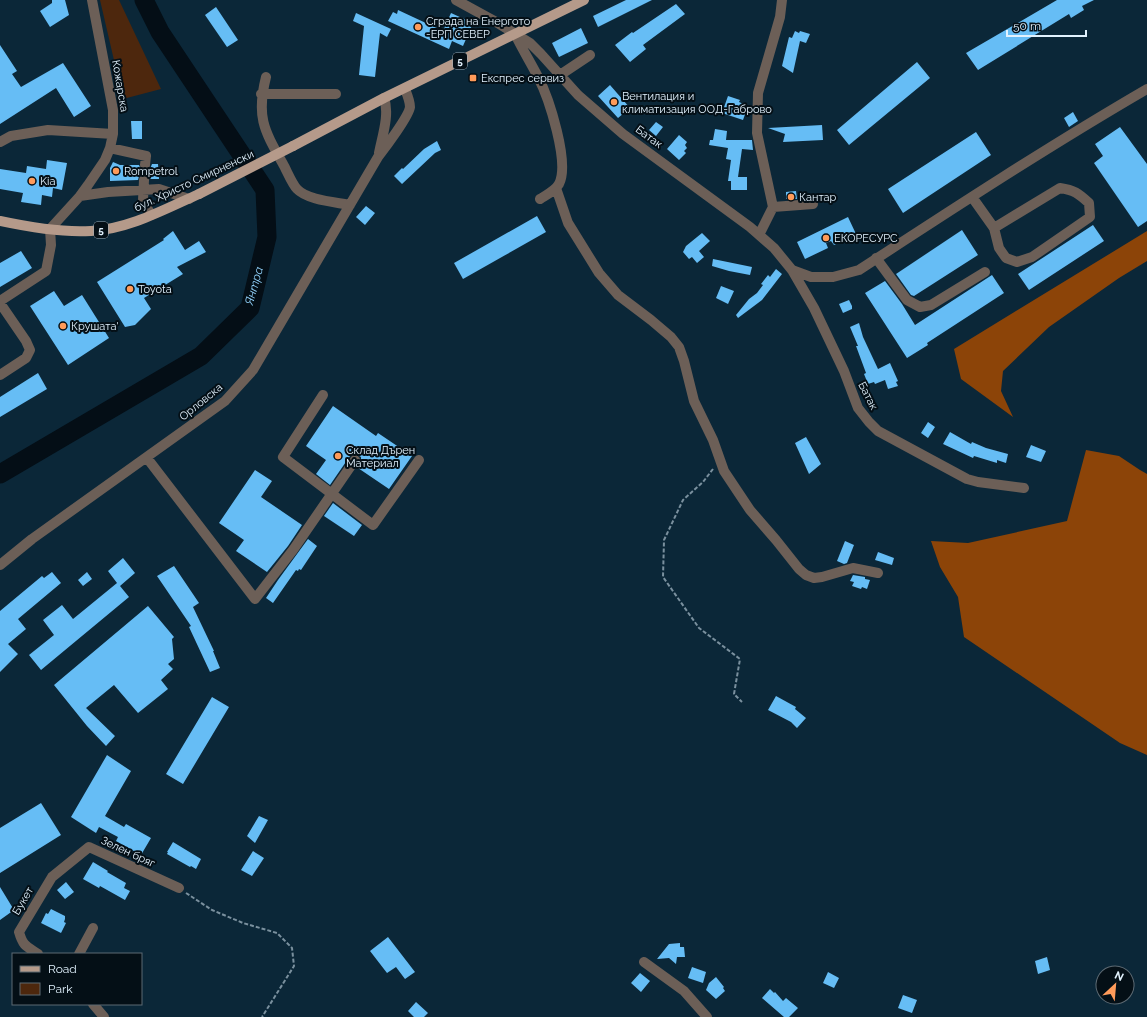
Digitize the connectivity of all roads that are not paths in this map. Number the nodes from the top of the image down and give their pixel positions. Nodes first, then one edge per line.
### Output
1 (92, 0) edge
2 (456, 0) edge
3 (584, 0) edge
4 (782, 0) edge
5 (514, 34) junction
6 (590, 55) dead end
7 (560, 75) junction
8 (266, 77) dead end
9 (405, 89) junction
10 (1147, 89) edge
11 (261, 94) junction
12 (336, 94) dead end
13 (384, 98) junction
14 (113, 134) junction
15 (0, 142) edge
16 (110, 148) junction
17 (378, 157) junction
18 (145, 165) dead end
19 (144, 185) junction
20 (556, 188) junction
21 (80, 196) junction
22 (972, 197) junction
23 (189, 199) junction
24 (540, 199) dead end
25 (812, 204) dead end
26 (350, 205) junction
27 (773, 207) junction
28 (150, 215) junction
29 (0, 221) edge
30 (994, 228) junction
31 (50, 229) junction
32 (759, 235) junction
33 (876, 258) junction
34 (792, 270) junction
35 (985, 272) dead end
36 (0, 302) edge
37 (0, 375) edge
38 (323, 395) dead end
39 (147, 458) junction
40 (355, 460) dead end
41 (419, 460) dead end
42 (1024, 488) dead end
43 (332, 494) junction
44 (0, 565) edge
45 (878, 573) dead end
46 (52, 877) joint
47 (179, 888) road end
48 (93, 928) dead end
49 (37, 953) edge
50 (80, 953) edge
51 (644, 962) dead end
52 (94, 1005) edge
53 (104, 1017) edge
54 (707, 1017) edge

1 - 14 street, Кожарска
2 - 5 street, Батак
3 - 5 main road, 5
4 - 27 street
5 - 7 street, Батак
5 - 9 main road, 5
5 - 20 street
6 - 7 street
7 - 32 street, Батак
8 - 11 street
9 - 13 main road, 5
9 - 17 street, Орловска
10 - 22 street
11 - 12 street
11 - 26 street
13 - 17 street, Орловска
13 - 23 main road, бул. Христо Смирненски / 5, bridge
14 - 15 street
14 - 16 street, Кожарска
16 - 18 street
16 - 21 street, Кожарска
17 - 26 street, Орловска
19 - 21 street
19 - 23 street
19 - 28 street
20 - 24 street
20 - 45 street
21 - 31 street, Кожарска
22 - 30 street
22 - 33 street
23 - 28 main road, бул. Христо Смирненски / 5
25 - 27 street
26 - 39 street, Орловска
27 - 32 street
28 - 31 main road, бул. Христо Смирненски / 5
29 - 31 main road, бул. Христо Смирненски / 5
30 - 30 street
31 - 36 street
32 - 34 street, Батак
33 - 34 street
33 - 35 street
34 - 42 street, Батак
36 - 37 street
38 - 43 street
39 - 43 street
39 - 44 street, Орловска
40 - 43 street
41 - 43 street
46 - 47 street, Зелен бряг
46 - 49 street, Букет
48 - 50 street
51 - 54 street
52 - 53 street

